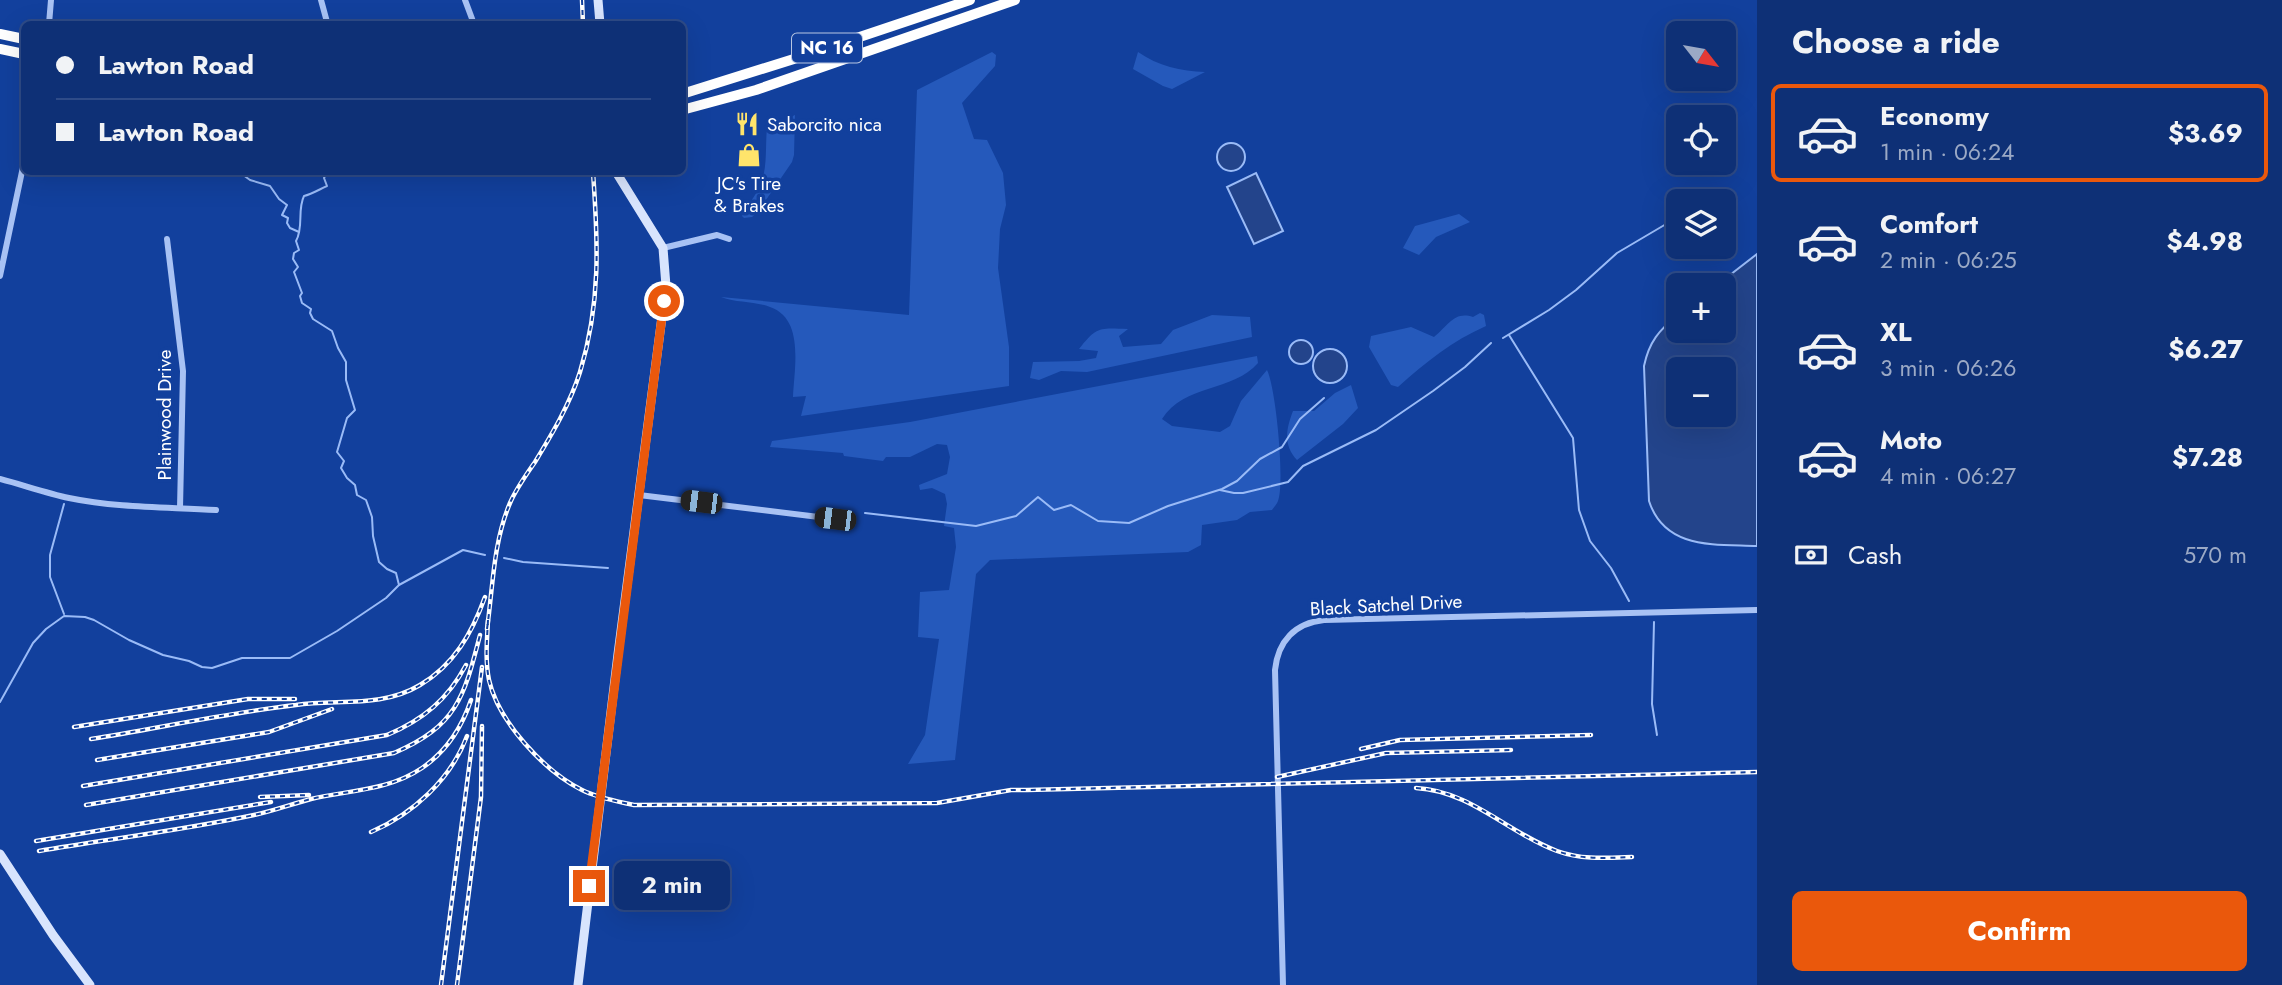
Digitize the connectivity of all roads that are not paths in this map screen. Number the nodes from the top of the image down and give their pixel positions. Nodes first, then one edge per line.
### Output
1 (51, 0) edge
2 (321, 0) edge
3 (465, 0) edge
4 (598, 0) edge
5 (970, 0) edge
6 (1015, 0) edge
7 (49, 21) edge
8 (327, 21) edge
9 (473, 21) edge
10 (600, 21) edge
11 (0, 34) edge
12 (21, 38) edge
13 (0, 49) edge
14 (21, 53) edge
15 (686, 93) edge
16 (686, 109) edge
17 (21, 175) edge
18 (618, 175) edge
19 (167, 239) dead end
20 (729, 239) dead end
21 (663, 248) junction
22 (0, 276) edge
23 (0, 479) edge
24 (639, 495) junction
25 (180, 508) junction
26 (216, 510) dead end
27 (835, 519) dead end
28 (1757, 610) edge
29 (0, 854) edge
30 (90, 985) edge
31 (578, 985) edge
32 (1283, 985) edge

1 - 7 street
2 - 8 street
3 - 9 street
4 - 10 street
5 - 15 highway, NC 16
6 - 16 highway, NC 16
11 - 12 highway
13 - 14 highway
17 - 22 street
18 - 21 street
19 - 25 street, Plainwood Drive
20 - 21 street
21 - 24 street
23 - 25 street
24 - 27 street
24 - 31 street
25 - 26 street
28 - 32 street, Black Satchel Drive
29 - 30 street

